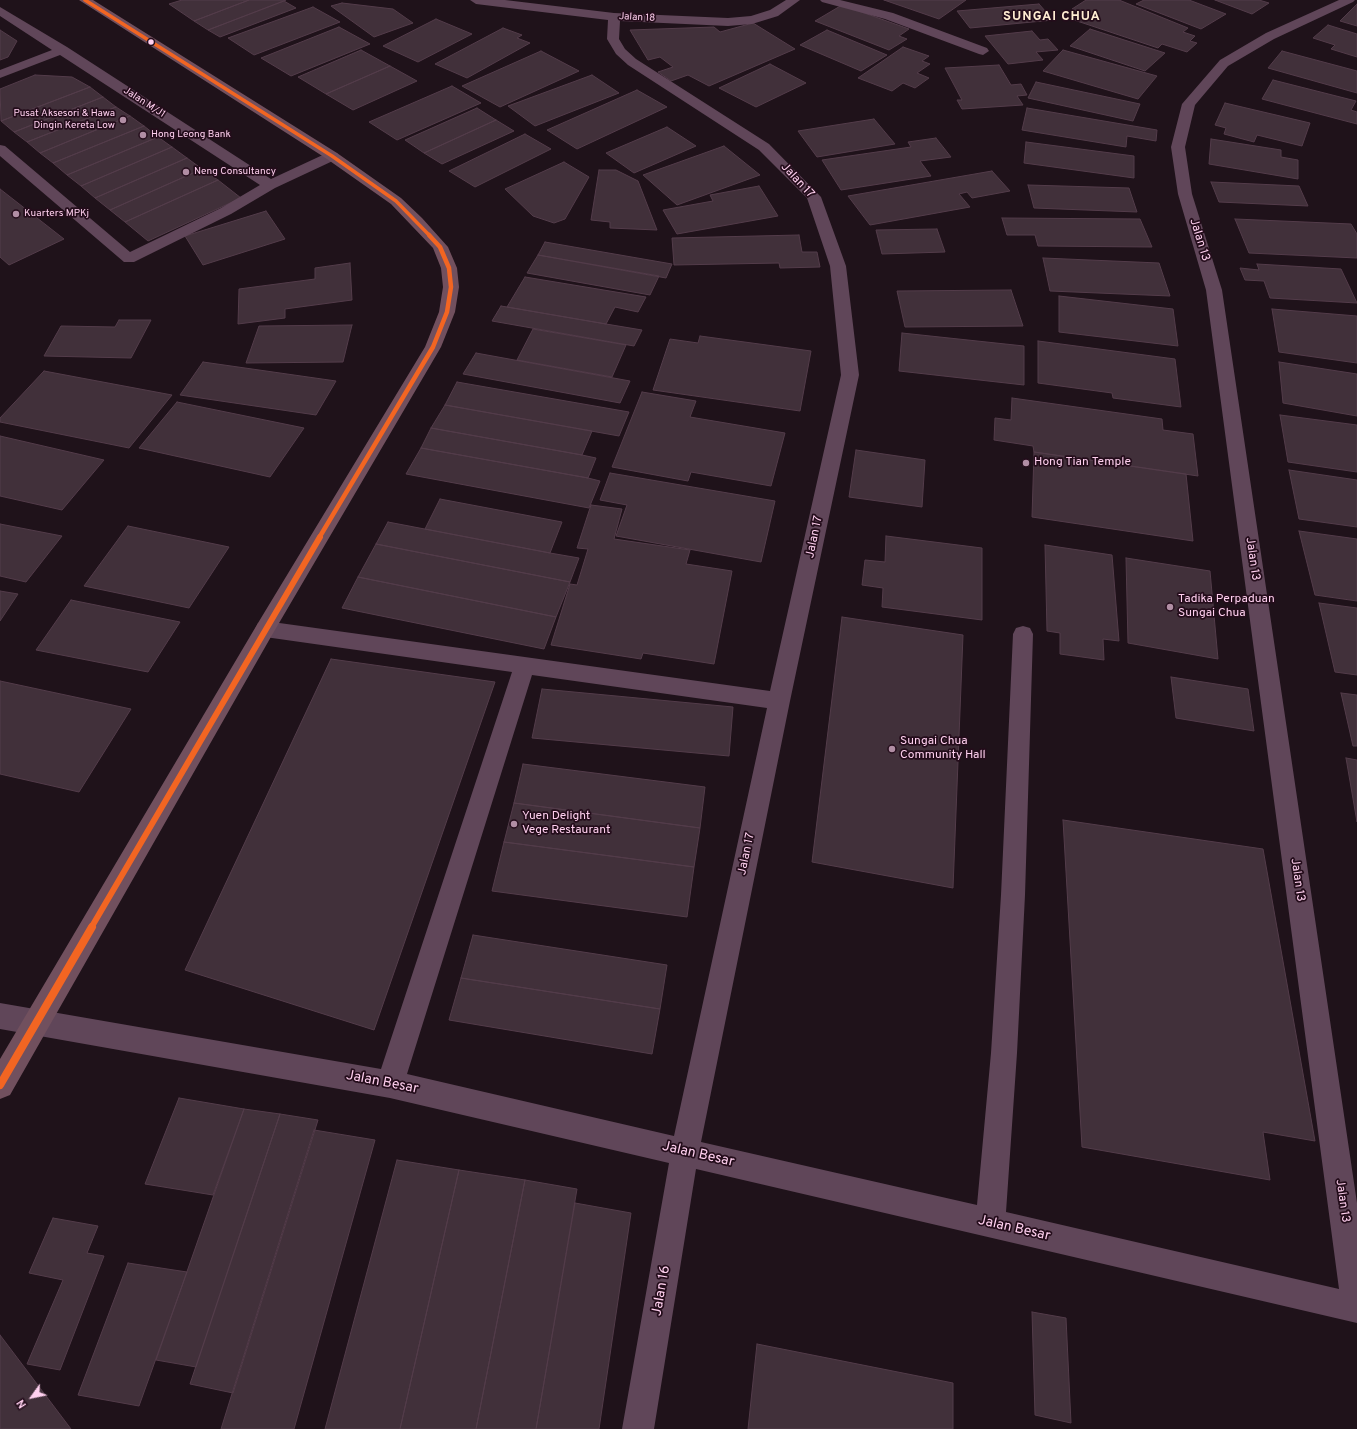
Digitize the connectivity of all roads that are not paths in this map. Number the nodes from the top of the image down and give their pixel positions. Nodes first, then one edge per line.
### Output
1 (476, 0) edge
2 (794, 0) edge
3 (826, 0) edge
4 (1349, 0) edge
5 (90, 1) edge
6 (0, 11) edge
7 (614, 17) junction
8 (62, 50) junction
9 (983, 51) dead end
10 (0, 74) edge
11 (0, 149) edge
12 (332, 156) junction
13 (270, 185) junction
14 (265, 628) junction
15 (1023, 634) dead end
16 (525, 665) junction
17 (779, 702) junction
18 (0, 1016) edge
19 (35, 1023) junction
20 (390, 1084) junction
21 (0, 1085) edge
22 (685, 1152) junction
23 (990, 1224) junction
24 (1357, 1307) edge
25 (638, 1429) edge

1 - 7 street, Jalan 18
2 - 7 street, Jalan 18
3 - 9 street
4 - 24 street, Jalan 13
5 - 12 main road
6 - 8 street, Jalan M/J1
7 - 17 street, Jalan 17
8 - 10 street
8 - 13 street, Jalan M/J1
11 - 13 street
12 - 13 street
12 - 14 main road
14 - 16 street
14 - 19 main road
15 - 23 street
16 - 17 street
16 - 20 street
17 - 22 street, Jalan 17
18 - 19 street
19 - 20 street, Jalan Besar
19 - 21 main road
20 - 22 street, Jalan Besar
22 - 23 street, Jalan Besar
22 - 25 street, Jalan 16
23 - 24 street, Jalan Besar

